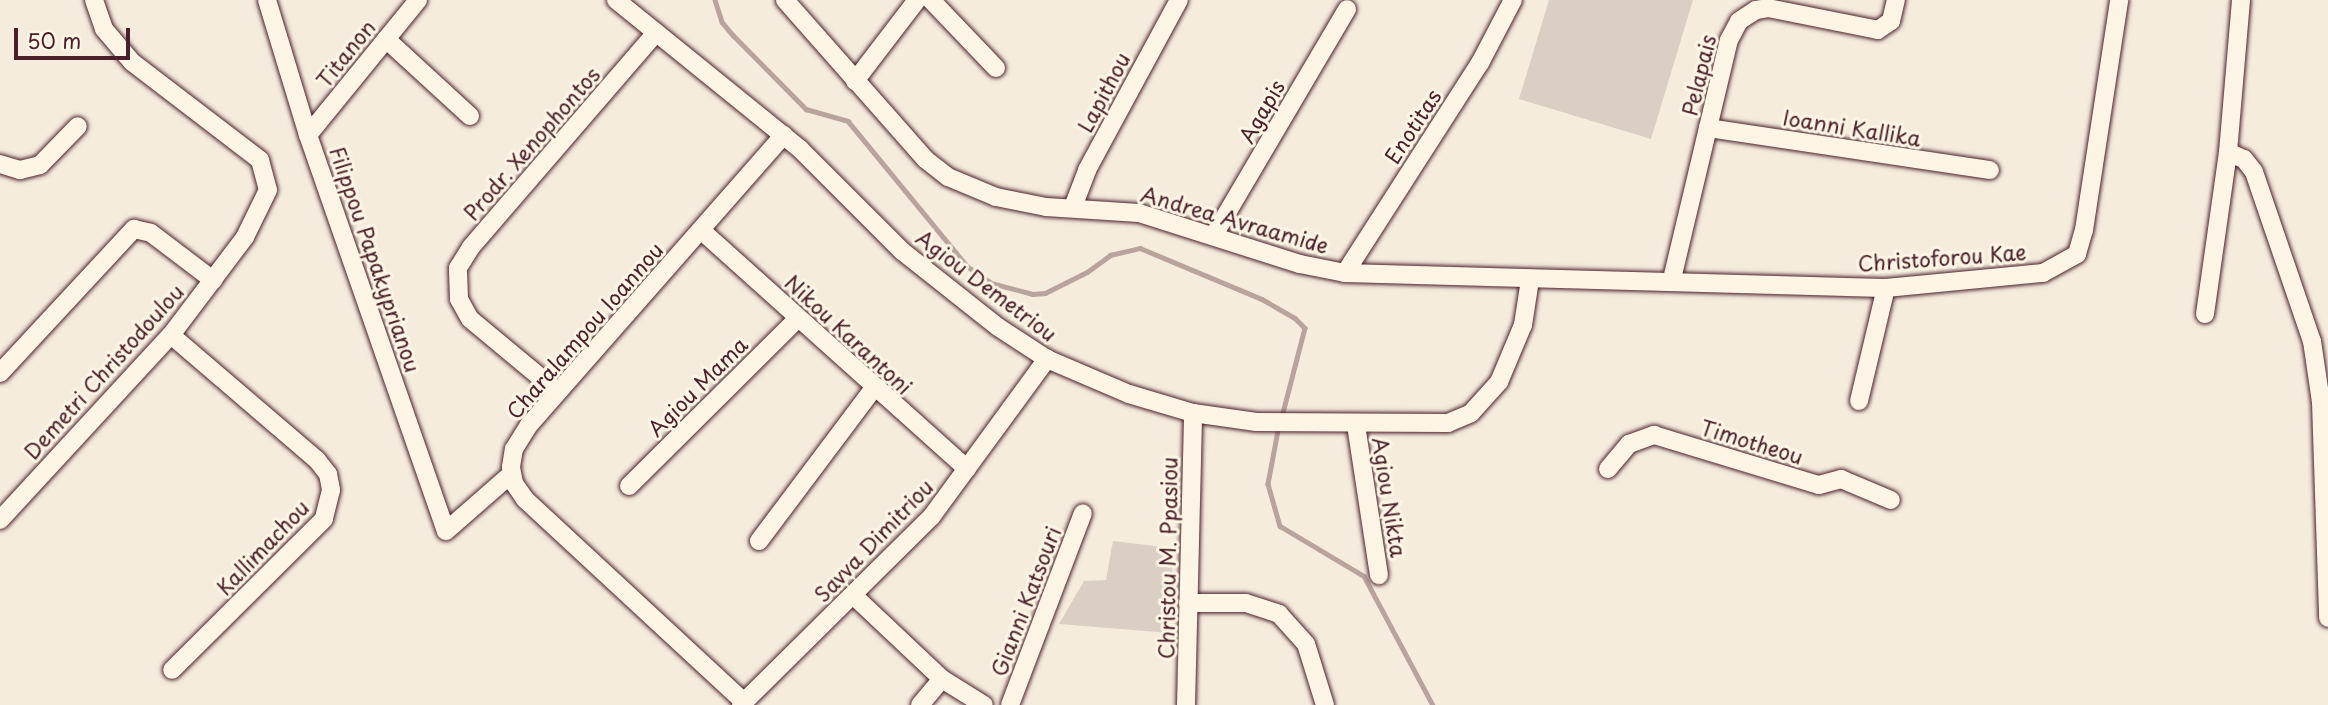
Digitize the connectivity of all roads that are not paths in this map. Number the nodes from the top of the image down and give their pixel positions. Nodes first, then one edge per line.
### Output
1 (94, 0) edge
2 (267, 0) edge
3 (418, 0) edge
4 (616, 0) edge
5 (785, 0) edge
6 (917, 0) edge
7 (932, 0) edge
8 (1179, 0) edge
9 (1513, 0) edge
10 (1896, 0) edge
11 (2119, 0) edge
12 (2241, 0) edge
13 (1347, 9) dead end
14 (656, 33) junction
15 (386, 39) junction
16 (996, 68) dead end
17 (855, 80) junction
18 (470, 116) dead end
19 (78, 126) dead end
20 (1708, 128) junction
21 (309, 135) junction
22 (784, 135) junction
23 (2228, 152) junction
24 (0, 164) edge
25 (1990, 170) dead end
26 (1073, 208) junction
27 (702, 231) junction
28 (1214, 235) junction
29 (1345, 273) junction
30 (1672, 279) junction
31 (213, 280) junction
32 (1530, 280) junction
33 (1885, 288) junction
34 (2205, 314) dead end
35 (798, 317) junction
36 (172, 335) junction
37 (1047, 359) junction
38 (0, 373) edge
39 (873, 389) junction
40 (558, 392) junction
41 (1859, 401) dead end
42 (1193, 413) junction
43 (1356, 425) junction
44 (967, 469) junction
45 (1608, 469) dead end
46 (2326, 472) edge
47 (511, 474) junction
48 (628, 486) dead end
49 (1891, 500) dead end
50 (3, 510) edge
51 (1083, 513) dead end
52 (759, 541) dead end
53 (1380, 575) dead end
54 (854, 596) junction
55 (1188, 603) junction
56 (2328, 618) edge
57 (172, 670) dead end
58 (943, 679) junction
59 (742, 704) edge
60 (920, 705) edge
61 (984, 705) edge
62 (1010, 705) edge
63 (1186, 705) edge
64 (1325, 705) edge

1 - 31 street, Demetri Christodoulou
2 - 21 street, Filippou Papakyprianou
3 - 15 street, Titanon
4 - 14 street, Agiou Demetriou
5 - 17 street, Andrea Avraamide
6 - 17 street
7 - 16 street
8 - 26 street, Lapithou
9 - 29 street, Enotitas
10 - 20 street, Pelapais
11 - 33 street, Christoforou Kae
12 - 23 street
13 - 28 street, Agapis
14 - 22 street, Agiou Demetriou
14 - 40 street, Prodr. Xenophontos
15 - 18 street
15 - 21 street, Titanon
17 - 26 street, Andrea Avraamide
19 - 24 street
20 - 25 street, Ioanni Kallika
20 - 30 street, Pelapais
21 - 47 street, Filippou Papakyprianou
22 - 27 street, Charalampou Ioannou
22 - 37 street, Agiou Demetriou
23 - 34 street
23 - 46 street
26 - 28 street, Andrea Avraamide
27 - 35 street, Nikou Karantoni
27 - 40 street, Charalampou Ioannou
28 - 29 street, Andrea Avraamide
29 - 32 street, Andrea Avraamide
30 - 32 street, Andrea Avraamide
30 - 33 street, Christoforou Kae
31 - 36 street, Demetri Christodoulou
31 - 38 street
32 - 43 street, Agiou Demetriou
33 - 41 street
35 - 39 street, Nikou Karantoni
35 - 48 street, Agiou Mama
36 - 50 street, Demetri Christodoulou
36 - 57 street, Kallimachou
37 - 42 street, Agiou Demetriou
37 - 44 street, Savva Dimitriou
39 - 44 street, Nikou Karantoni
39 - 52 street
40 - 47 street, Charalampou Ioannou
42 - 43 street, Agiou Demetriou
42 - 55 street, Christou M. Ppasiou
43 - 53 street, Agiou Nikta
44 - 54 street, Savva Dimitriou
45 - 49 street, Timotheou
46 - 56 street
47 - 59 street
51 - 62 street, Gianni Katsouri
54 - 58 street
54 - 59 street, Savva Dimitriou
55 - 63 street, Christou M. Ppasiou
55 - 64 street
58 - 60 street
58 - 61 street

